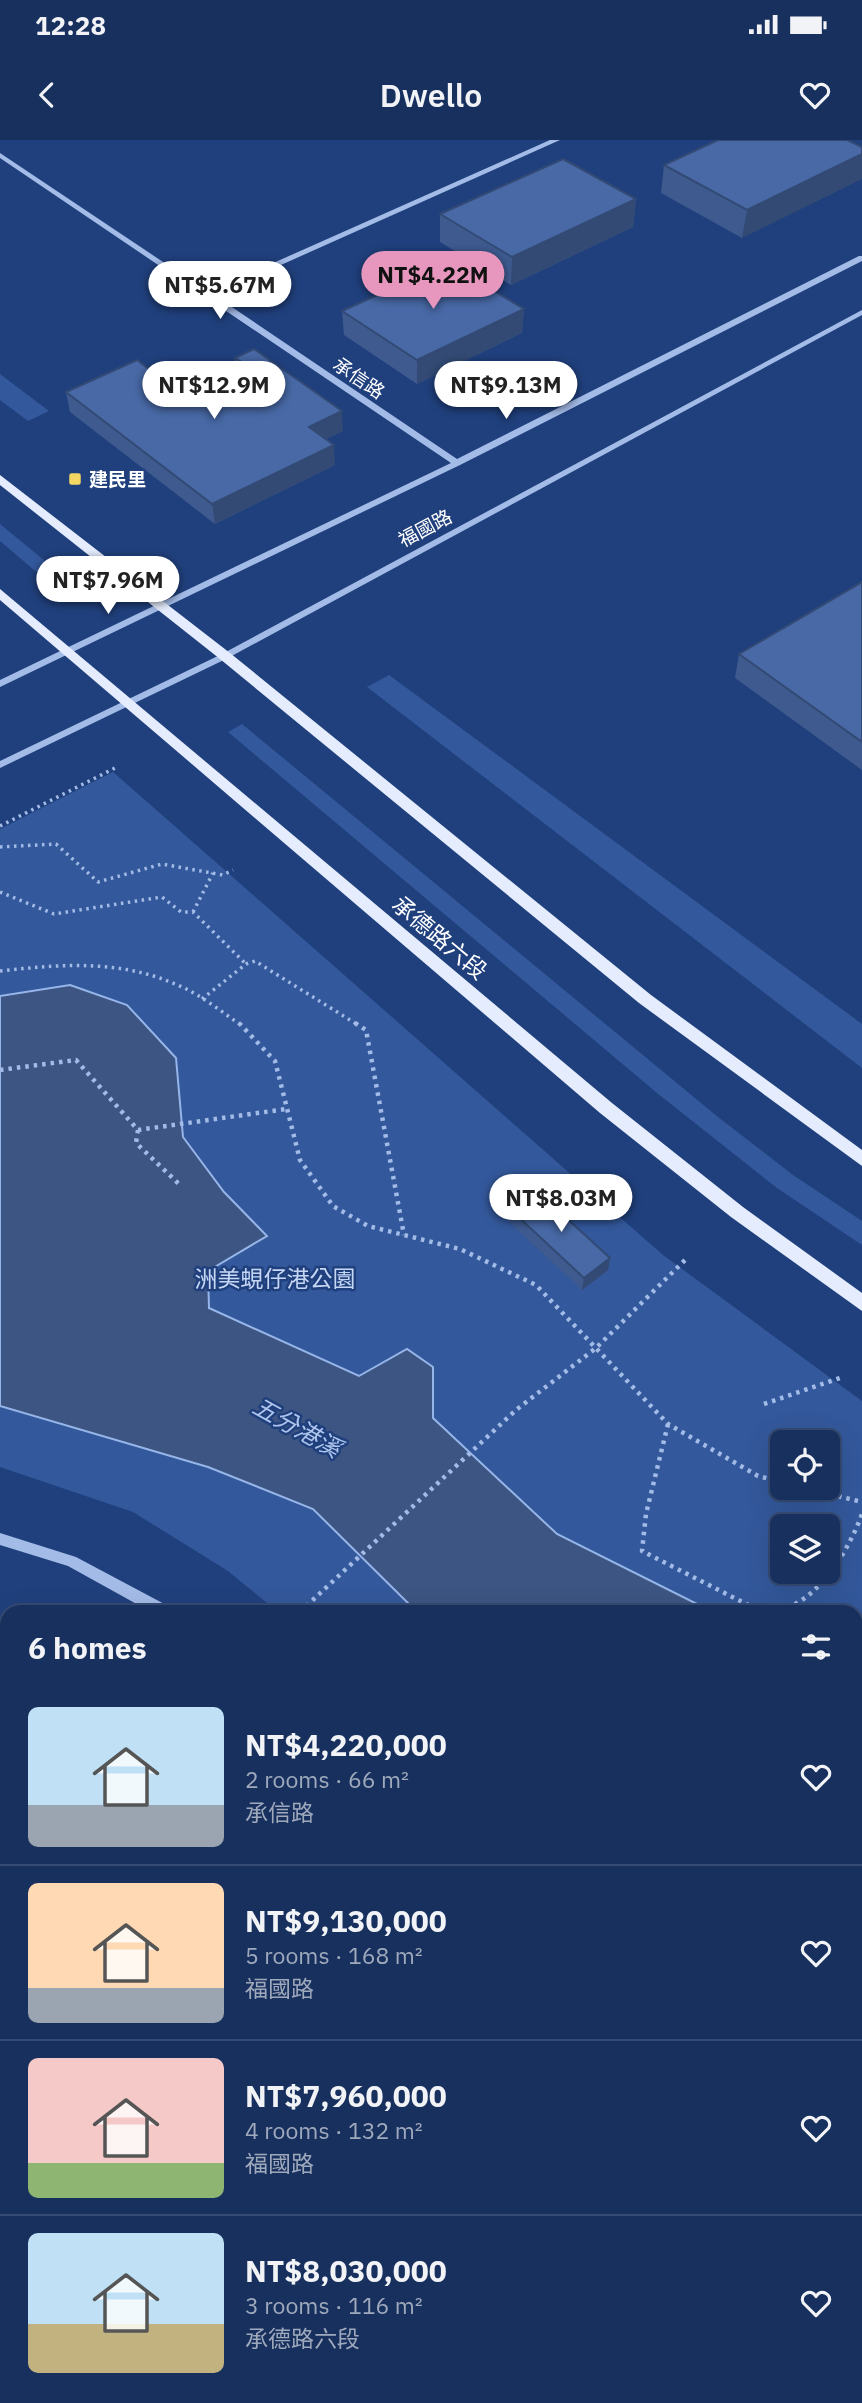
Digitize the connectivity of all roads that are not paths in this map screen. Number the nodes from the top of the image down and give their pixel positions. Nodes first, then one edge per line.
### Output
1 (555, 140) edge
2 (0, 155) edge
3 (862, 258) edge
4 (208, 295) junction
5 (862, 312) edge
6 (457, 463) junction
7 (0, 479) edge
8 (0, 593) edge
9 (161, 608) junction
10 (69, 651) junction
11 (225, 656) junction
12 (0, 684) edge
13 (130, 704) junction
14 (0, 765) edge
15 (862, 1159) edge
16 (862, 1303) edge
17 (0, 1539) edge
18 (152, 1605) edge

1 - 4 street
2 - 4 street, 承信路
3 - 6 street, 福國路
4 - 6 street, 承信路
5 - 11 street, 福國路
6 - 9 street, 福國路
7 - 9 main road
8 - 10 main road, 承德路六段
9 - 10 street, 福國路
9 - 11 main road
10 - 12 street, 福國路
10 - 13 main road, 承德路六段
11 - 13 street, 福國路
11 - 15 main road
13 - 14 street, 福國路
13 - 16 main road, 承德路六段
17 - 18 street

